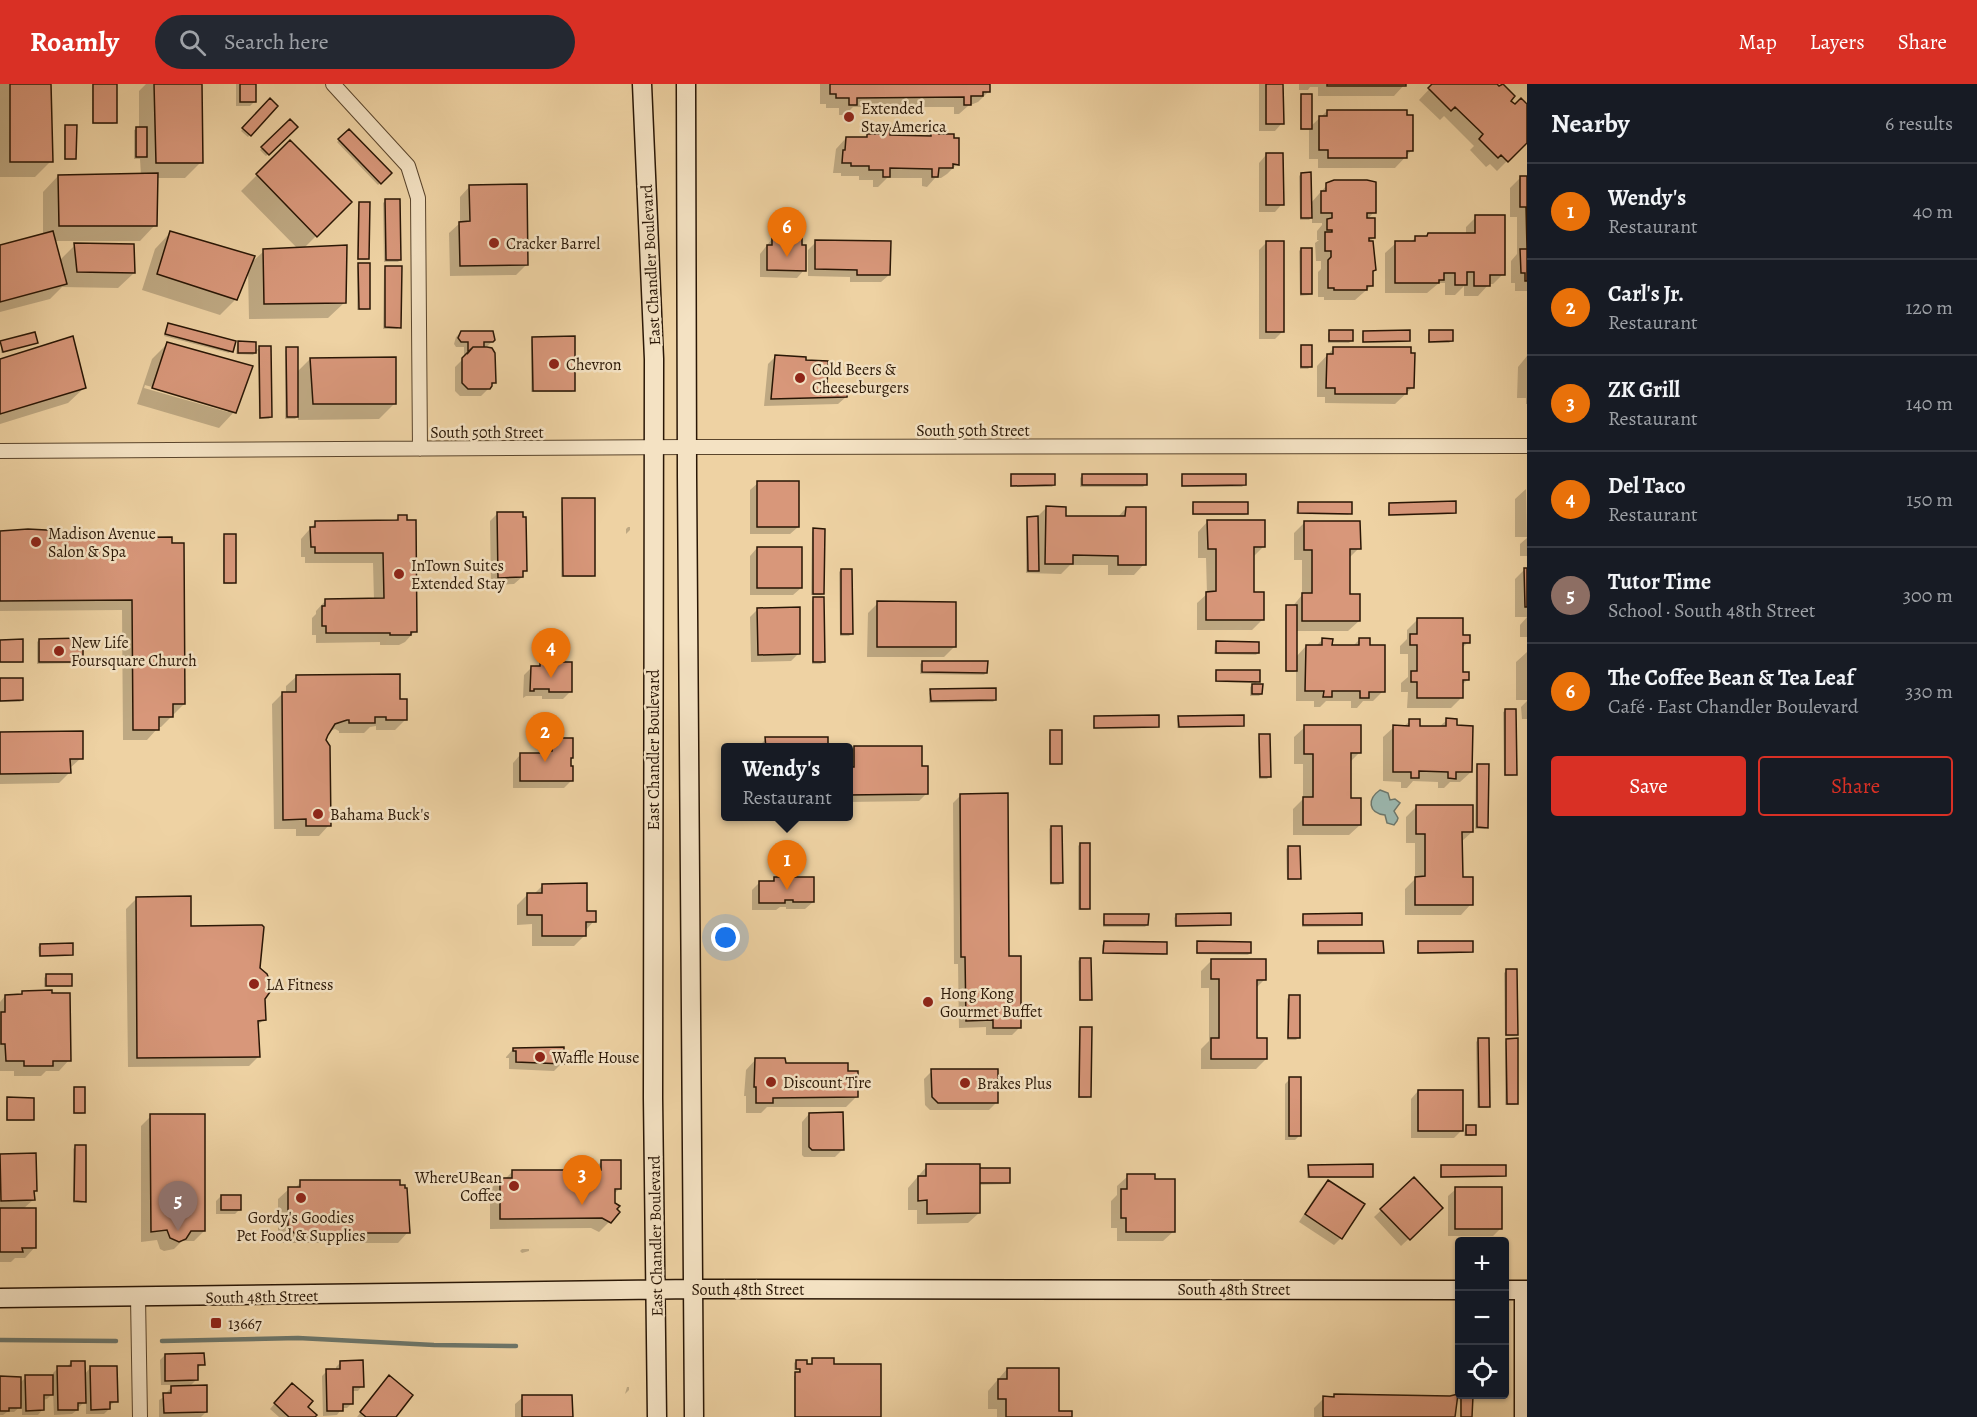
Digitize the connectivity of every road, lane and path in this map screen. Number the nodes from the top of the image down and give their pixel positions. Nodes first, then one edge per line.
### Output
1 (333, 84) edge
2 (642, 84) edge
3 (686, 84) edge
4 (1527, 446) edge
5 (654, 447) junction
6 (688, 447) junction
7 (420, 449) junction
8 (0, 451) edge
9 (694, 1289) junction
10 (1455, 1290) edge
11 (1509, 1290) edge
12 (1525, 1290) edge
13 (655, 1291) junction
14 (138, 1297) junction
15 (0, 1298) edge
16 (140, 1417) edge
17 (657, 1417) edge
18 (694, 1417) edge
19 (1524, 1417) edge

1 - 7 street, South 50th Street
2 - 5 main road, East Chandler Boulevard
3 - 6 main road, East Chandler Boulevard
4 - 6 street, South 50th Street
5 - 6 street, South 50th Street
5 - 7 street, South 50th Street
5 - 13 main road, East Chandler Boulevard
6 - 9 main road, East Chandler Boulevard
7 - 8 street, South 50th Street
9 - 10 main road, South 48th Street
9 - 13 main road, South 48th Street
9 - 18 main road, East Chandler Boulevard
11 - 12 main road
12 - 19 main road
13 - 14 main road, South 48th Street
13 - 17 main road, East Chandler Boulevard
14 - 15 main road, South 48th Street
14 - 16 street

